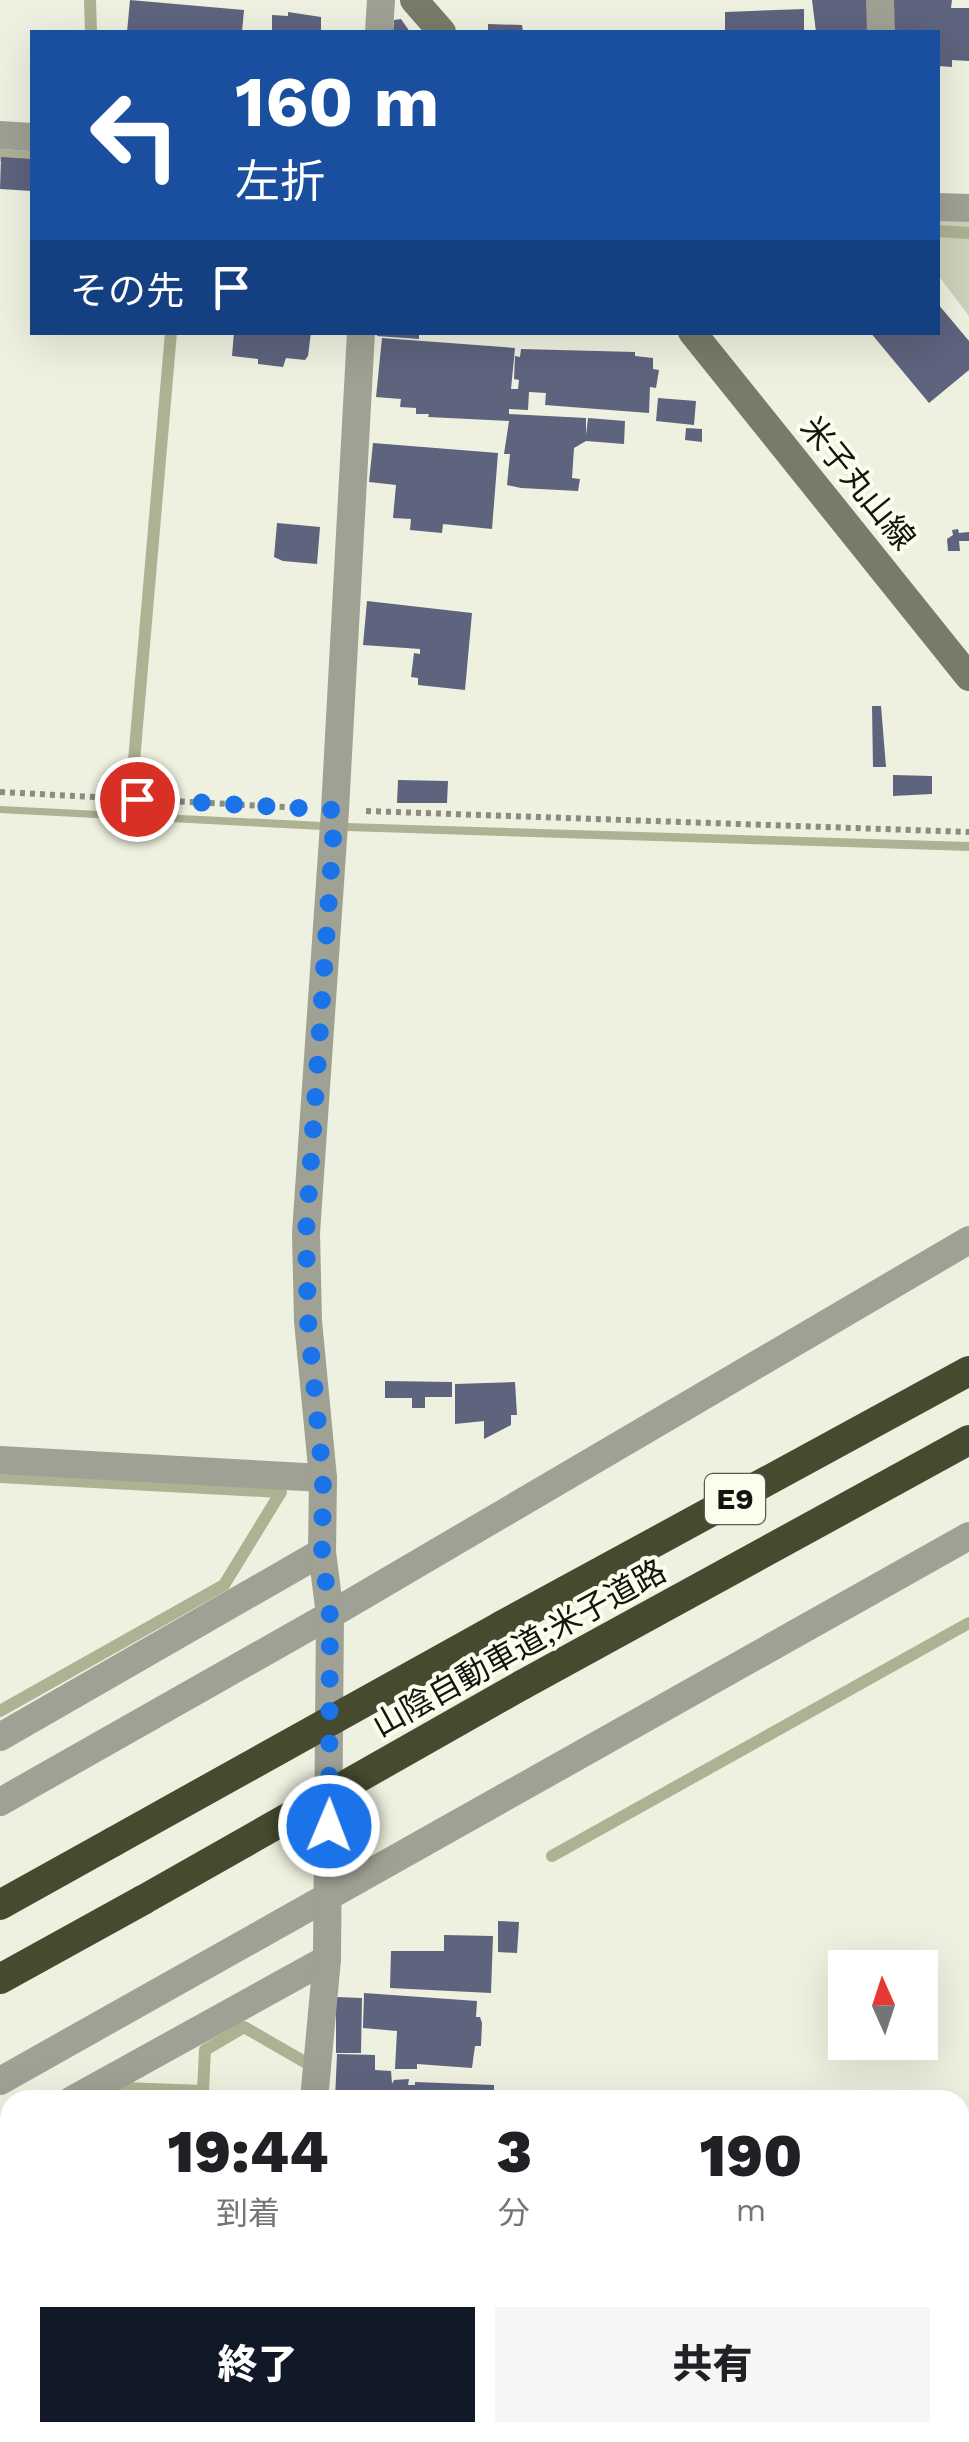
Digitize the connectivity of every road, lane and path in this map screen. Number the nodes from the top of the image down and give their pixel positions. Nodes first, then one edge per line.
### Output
1 (381, 0) edge
2 (414, 0) edge
3 (880, 0) edge
4 (379, 30) edge
5 (440, 30) edge
6 (881, 30) edge
7 (0, 135) edge
8 (30, 137) edge
9 (940, 207) edge
10 (969, 208) edge
11 (361, 335) edge
12 (694, 335) edge
13 (969, 677) edge
14 (0, 792) edge
15 (335, 810) junction
16 (969, 832) edge
17 (969, 1240) edge
18 (969, 1371) edge
19 (969, 1440) edge
20 (0, 1460) edge
21 (323, 1478) junction
22 (969, 1536) edge
23 (322, 1552) junction
24 (330, 1616) junction
25 (0, 1737) edge
26 (0, 1802) edge
27 (328, 1896) junction
28 (0, 1905) edge
29 (327, 1960) junction
30 (0, 1980) edge
31 (0, 2081) edge
32 (104, 2090) edge
33 (315, 2090) edge

1 - 4 street
2 - 5 main road
3 - 6 street
7 - 8 street
9 - 10 street
11 - 15 street
12 - 13 main road, 米子丸山線
14 - 15 path
15 - 16 path
15 - 21 street
17 - 24 street
18 - 28 highway, 山陰自動車道;米子道路 / E9, bridge
19 - 30 highway, 山陰自動車道;米子道路 / E9, bridge
20 - 21 street
21 - 23 street
22 - 27 street
23 - 24 street
23 - 25 street
24 - 26 street
24 - 27 street
27 - 29 street
27 - 31 street
29 - 32 street
29 - 33 street

